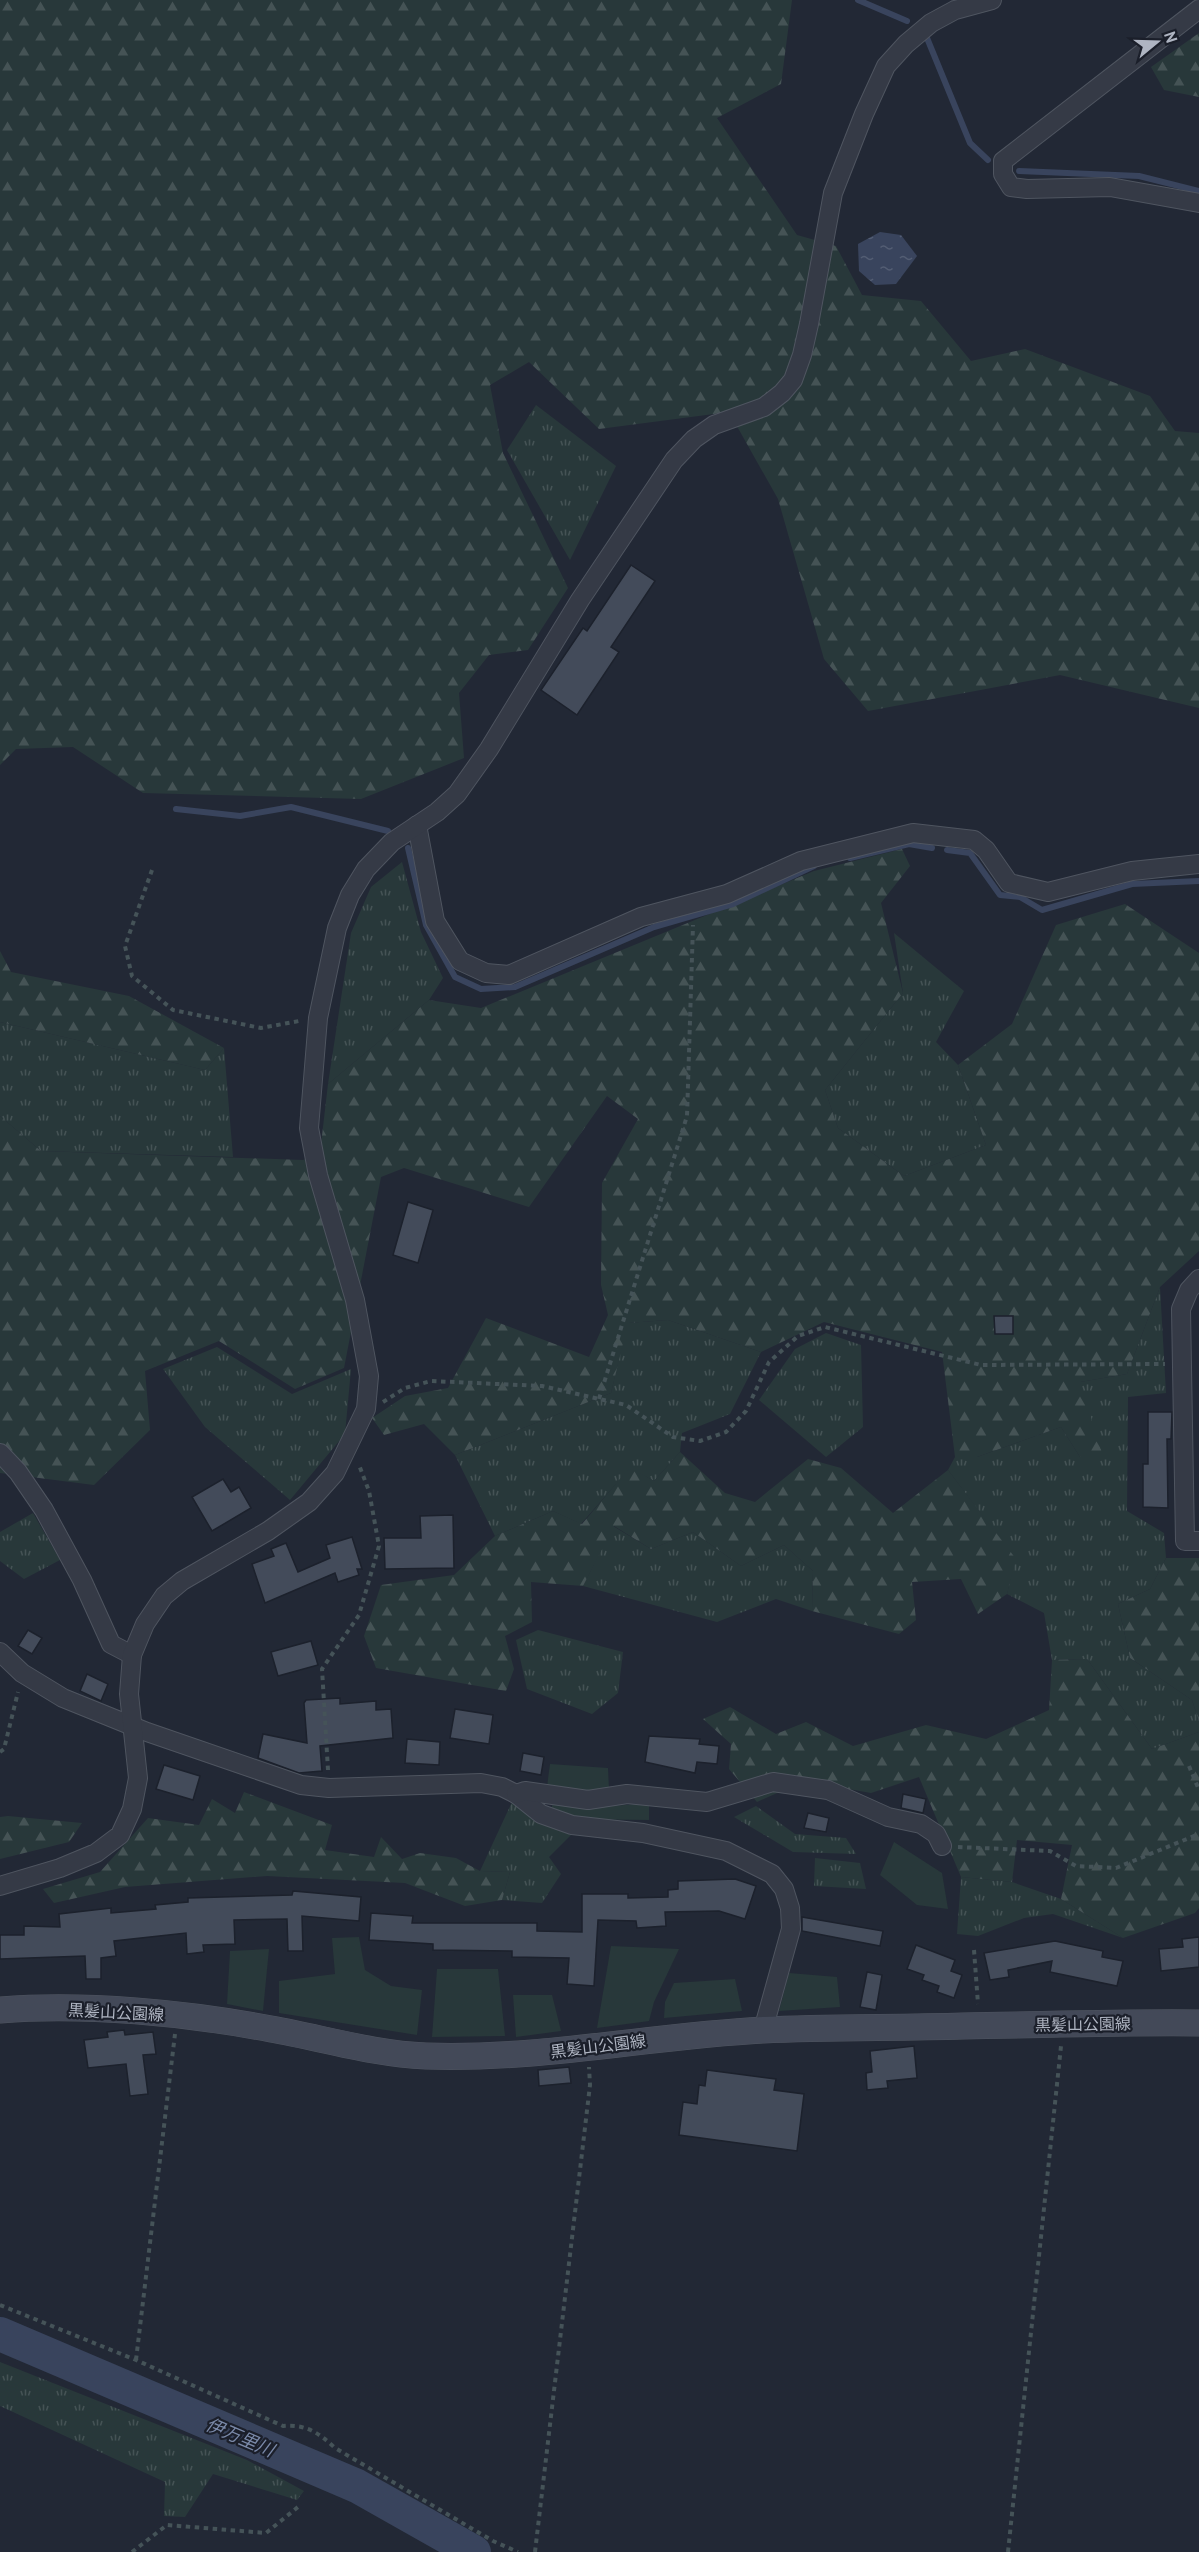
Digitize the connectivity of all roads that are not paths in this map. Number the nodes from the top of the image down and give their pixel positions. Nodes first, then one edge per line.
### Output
1 (992, 0) edge
2 (1199, 9) edge
3 (1199, 203) edge
4 (417, 825) junction
5 (1199, 864) edge
6 (1199, 1279) edge
7 (1191, 1333) edge
8 (1191, 1439) edge
9 (0, 1453) edge
10 (1199, 1541) edge
11 (0, 1652) edge
12 (132, 1655) junction
13 (132, 1726) junction
14 (516, 1794) junction
15 (942, 1846) road end
16 (0, 1886) edge
17 (0, 2010) edge
18 (1199, 2024) edge
19 (763, 2030) junction

1 - 4 street
2 - 3 street
4 - 5 street
4 - 12 street
6 - 7 street
7 - 8 street
8 - 10 street
9 - 12 street
11 - 13 street
12 - 13 street
13 - 14 street
13 - 16 street
14 - 15 street
14 - 19 street
17 - 19 main road, 黒髪山公園線
18 - 19 main road, 黒髪山公園線

